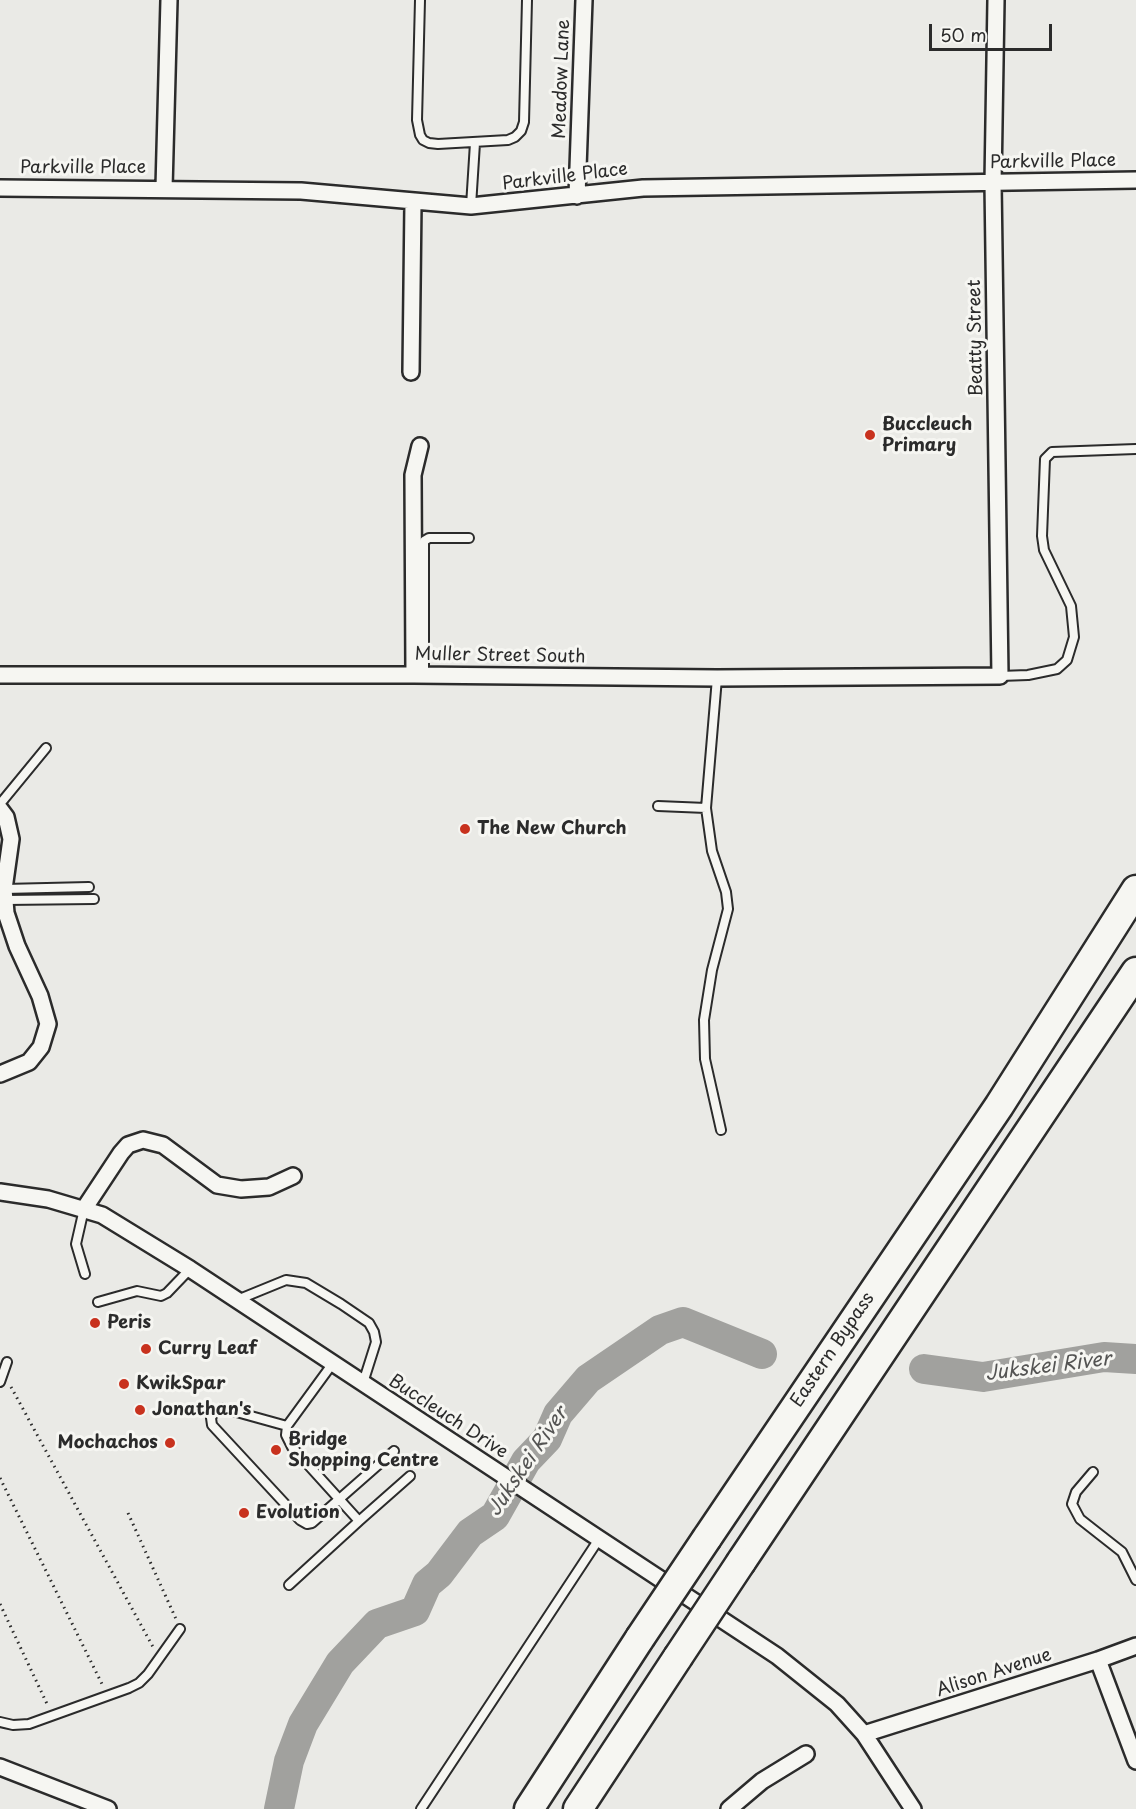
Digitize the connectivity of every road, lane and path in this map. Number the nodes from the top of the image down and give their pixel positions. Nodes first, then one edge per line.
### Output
1 (170, 0) edge
2 (420, 0) edge
3 (527, 0) edge
4 (584, 0) edge
5 (996, 0) edge
6 (475, 143) junction
7 (1136, 180) edge
8 (993, 183) junction
9 (0, 188) edge
10 (164, 188) junction
11 (577, 196) junction
12 (413, 202) junction
13 (471, 207) junction
14 (411, 372) dead end
15 (420, 446) dead end
16 (1136, 449) edge
17 (469, 538) dead end
18 (0, 675) edge
19 (419, 675) junction
20 (1000, 676) junction
21 (717, 678) junction
22 (46, 748) dead end
23 (0, 804) edge
24 (658, 806) dead end
25 (706, 808) junction
26 (0, 809) edge
27 (89, 887) dead end
28 (1136, 890) edge
29 (4, 895) junction
30 (94, 899) dead end
31 (1136, 972) edge
32 (0, 1074) edge
33 (722, 1130) dead end
34 (293, 1176) dead end
35 (0, 1192) edge
36 (84, 1209) junction
37 (190, 1269) junction
38 (85, 1274) dead end
39 (237, 1300) junction
40 (98, 1302) dead end
41 (7, 1362) dead end
42 (333, 1363) junction
43 (3, 1372) junction
44 (0, 1382) edge
45 (363, 1383) junction
46 (287, 1426) junction
47 (394, 1450) dead end
48 (1093, 1472) dead end
49 (410, 1476) dead end
50 (0, 1478) edge
51 (338, 1498) junction
52 (128, 1514) dead end
53 (359, 1521) junction
54 (599, 1539) junction
55 (1136, 1580) edge
56 (289, 1586) dead end
57 (0, 1604) edge
58 (180, 1629) joint
59 (1136, 1646) edge
60 (159, 1658) junction
61 (1098, 1660) junction
62 (108, 1696) junction
63 (52, 1715) junction
64 (0, 1722) edge
65 (864, 1734) junction
66 (806, 1754) dead end
67 (1136, 1761) edge
68 (0, 1767) edge
69 (108, 1809) edge
70 (421, 1809) edge
71 (529, 1809) edge
72 (578, 1809) edge
73 (729, 1809) edge
74 (913, 1809) edge

1 - 10 street
2 - 6 lane
3 - 6 lane
4 - 11 street, Meadow Lane
5 - 8 street, Beatty Street
6 - 13 lane
7 - 8 street, Parkville Place
8 - 11 street, Parkville Place
8 - 20 street, Beatty Street
9 - 10 street, Parkville Place
10 - 12 street, Parkville Place
11 - 13 street, Parkville Place
12 - 13 street, Parkville Place
12 - 14 street
15 - 19 street
16 - 20 lane
17 - 19 lane
18 - 19 street, Muller Street South
19 - 21 street, Muller Street South
20 - 21 street, Muller Street South
21 - 25 lane
22 - 23 lane
24 - 25 lane
25 - 33 lane
26 - 29 street
27 - 29 lane
28 - 71 highway, Eastern Bypass, bridge
29 - 30 lane
29 - 32 street
31 - 72 highway, bridge
34 - 36 street
35 - 36 street, Buccleuch Drive
36 - 37 street, Buccleuch Drive
36 - 38 lane
37 - 39 street, Buccleuch Drive
37 - 40 lane
39 - 42 street, Buccleuch Drive
39 - 45 lane
41 - 43 lane
42 - 45 street, Buccleuch Drive
42 - 46 lane
43 - 44 lane
43 - 60 path
45 - 54 street, Buccleuch Drive
46 - 51 lane
46 - 51 lane
47 - 51 lane
48 - 55 lane
49 - 53 lane
50 - 62 path
51 - 53 lane
52 - 58 path
53 - 56 lane
54 - 65 street, Buccleuch Drive
54 - 70 lane
57 - 63 path
58 - 60 lane
59 - 61 street, Alison Avenue
60 - 62 lane
61 - 65 street, Alison Avenue
61 - 67 street
62 - 63 lane
63 - 64 lane
65 - 74 street, Buccleuch Drive
66 - 73 street
68 - 69 street

